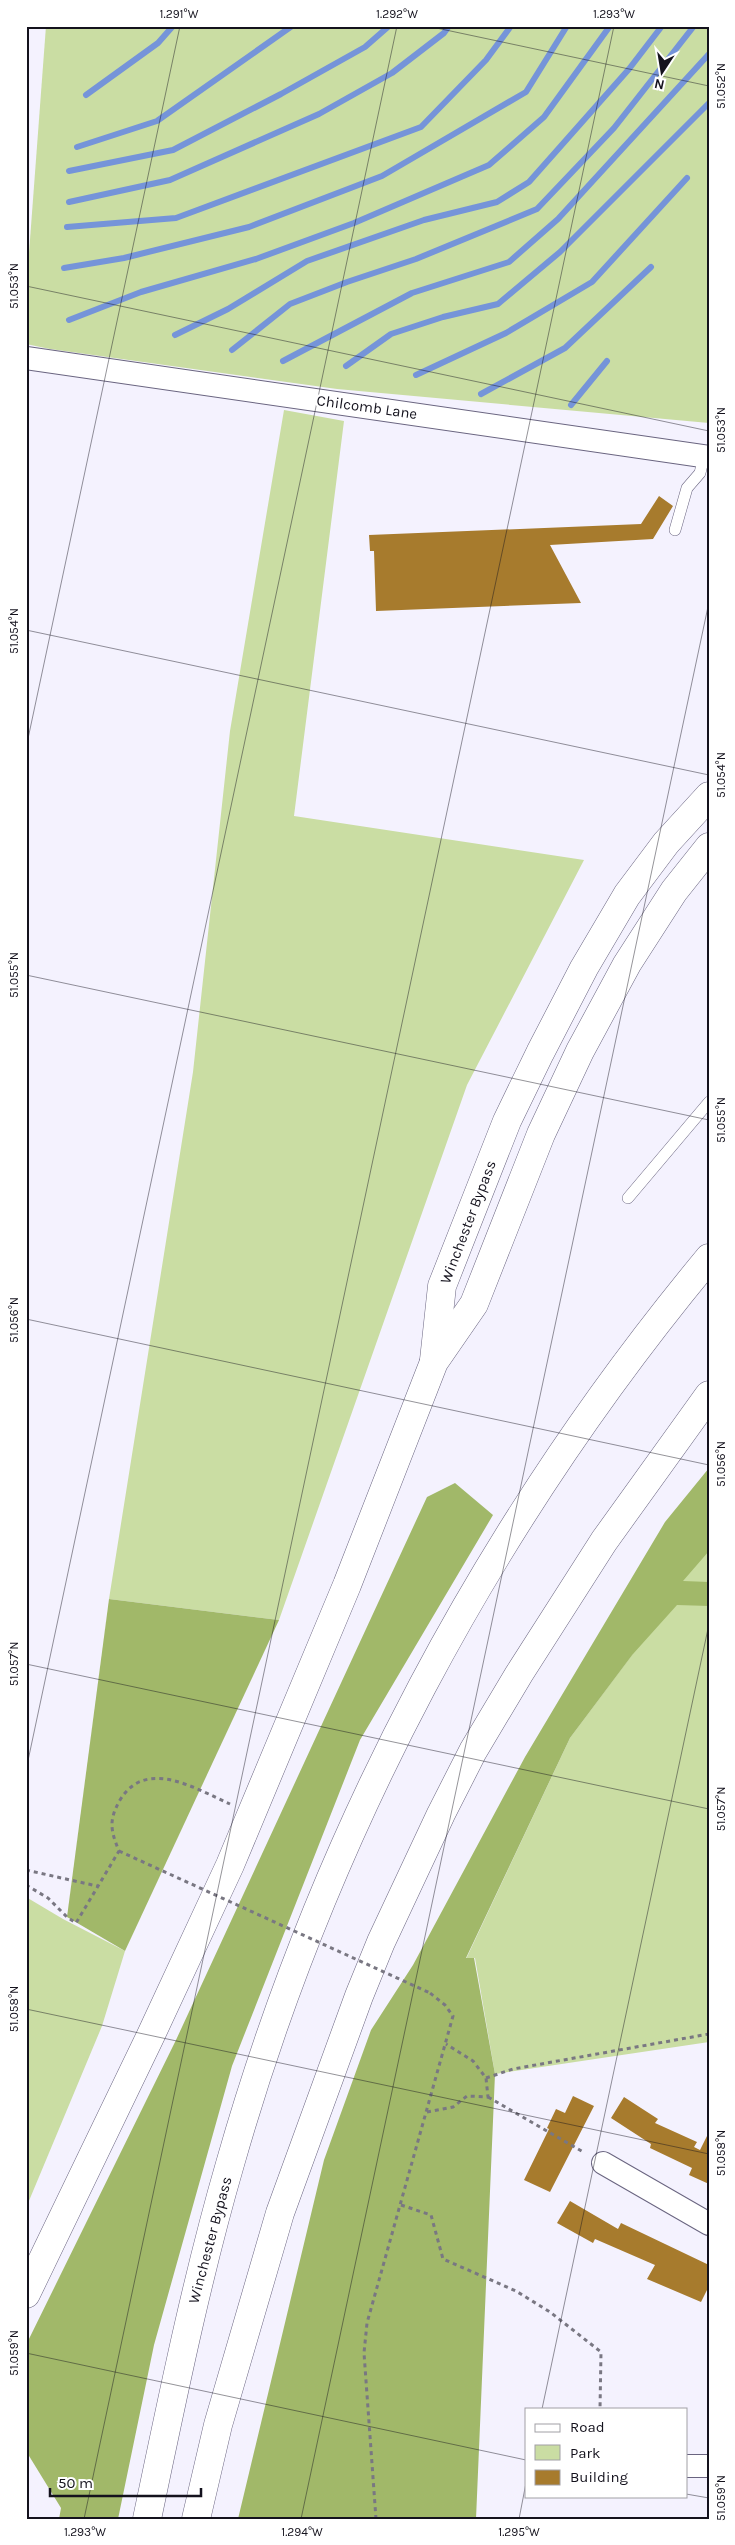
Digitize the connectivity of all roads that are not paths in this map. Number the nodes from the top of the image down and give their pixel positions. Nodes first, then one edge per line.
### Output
1 (26, 358) edge
2 (706, 456) edge
3 (675, 530) dead end
4 (709, 796) edge
5 (709, 847) edge
6 (709, 1102) edge
7 (628, 1198) dead end
8 (709, 1258) edge
9 (434, 1362) junction
10 (709, 1395) edge
11 (603, 2163) road end
12 (709, 2224) edge
13 (26, 2294) edge
14 (688, 2466) edge
15 (709, 2466) edge
16 (147, 2519) edge
17 (196, 2519) edge

1 - 2 street, Chilcomb Lane
2 - 3 lane
4 - 9 highway, Winchester Bypass
5 - 9 highway
6 - 7 lane
8 - 16 highway, Winchester Bypass
9 - 13 highway
10 - 17 highway
11 - 12 street
14 - 15 street

